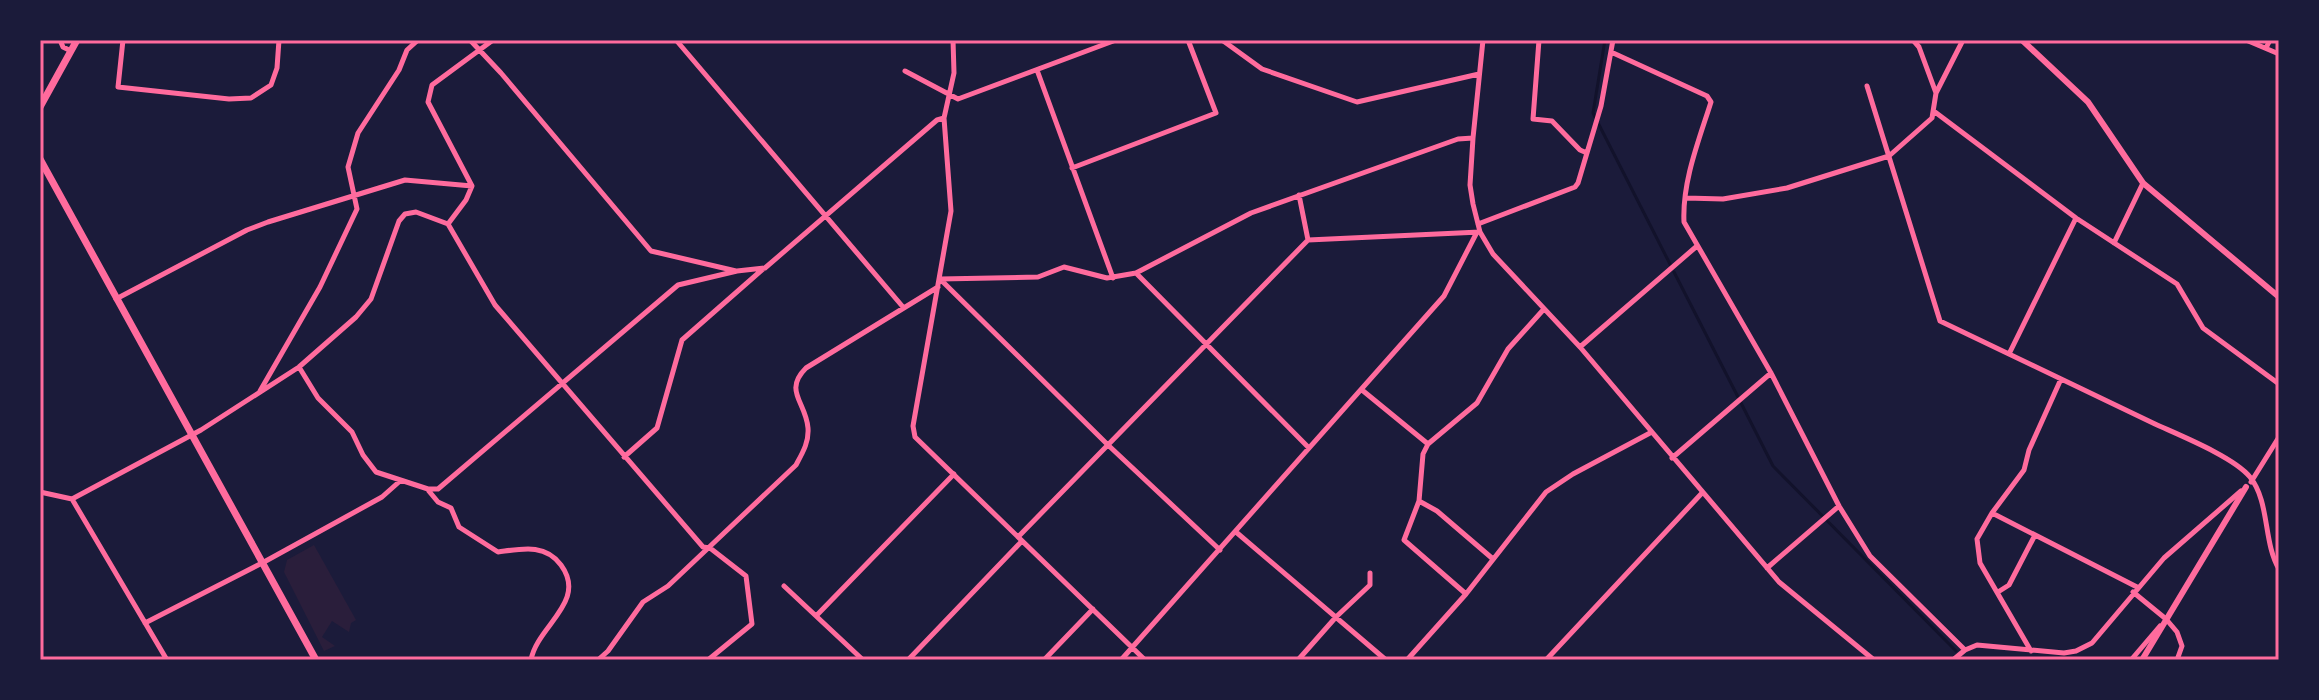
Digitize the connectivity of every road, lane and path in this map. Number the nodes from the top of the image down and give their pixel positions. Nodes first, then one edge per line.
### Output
1 (60, 40) edge
2 (77, 40) edge
3 (123, 40) edge
4 (279, 40) edge
5 (418, 40) edge
6 (470, 40) edge
7 (493, 40) edge
8 (676, 40) edge
9 (953, 40) edge
10 (1116, 40) edge
11 (1188, 40) edge
12 (1222, 40) edge
13 (1483, 40) edge
14 (1539, 40) edge
15 (1613, 40) edge
16 (1913, 40) edge
17 (1963, 40) edge
18 (2022, 40) edge
19 (2246, 40) edge
20 (2270, 40) edge
21 (2266, 48) junction
22 (480, 50) junction
23 (71, 51) junction
24 (1611, 52) junction
25 (2279, 54) edge
26 (1037, 70) junction
27 (905, 71) dead end
28 (1479, 74) junction
29 (1867, 86) dead end
30 (1936, 93) junction
31 (949, 96) junction
32 (40, 107) edge
33 (1935, 112) junction
34 (944, 118) junction
35 (1473, 138) junction
36 (1587, 153) junction
37 (1889, 156) junction
38 (40, 159) edge
39 (1072, 168) junction
40 (2143, 183) junction
41 (472, 186) junction
42 (356, 194) junction
43 (1299, 195) junction
44 (1686, 198) junction
45 (825, 217) junction
46 (2076, 218) junction
47 (448, 224) junction
48 (1478, 224) junction
49 (1478, 233) junction
50 (1308, 240) junction
51 (2114, 243) junction
52 (1697, 246) junction
53 (765, 268) junction
54 (737, 271) junction
55 (1136, 273) junction
56 (1113, 278) junction
57 (940, 279) junction
58 (938, 287) junction
59 (2279, 297) edge
60 (116, 299) junction
61 (903, 307) junction
62 (1544, 309) junction
63 (1206, 344) junction
64 (1580, 347) junction
65 (2009, 354) junction
66 (299, 367) junction
67 (1771, 373) junction
68 (2061, 379) junction
69 (562, 384) junction
70 (2279, 384) edge
71 (1362, 390) junction
72 (260, 392) junction
73 (1650, 433) junction
74 (191, 434) junction
75 (2279, 437) edge
76 (1428, 444) junction
77 (1108, 445) junction
78 (1309, 448) junction
79 (624, 457) junction
80 (1672, 458) junction
81 (954, 474) junction
82 (2253, 480) junction
83 (400, 481) junction
84 (2246, 487) junction
85 (428, 489) junction
86 (40, 492) edge
87 (1702, 493) junction
88 (72, 499) junction
89 (1419, 501) junction
90 (1839, 506) junction
91 (1992, 513) junction
92 (1236, 532) junction
93 (2035, 535) junction
94 (1020, 539) junction
95 (710, 548) junction
96 (1220, 550) junction
97 (1493, 559) junction
98 (264, 562) junction
99 (1767, 568) junction
100 (2279, 569) edge
101 (1370, 573) dead end
102 (784, 586) dead end
103 (2135, 589) junction
104 (1998, 592) junction
105 (1466, 594) junction
106 (1093, 609) junction
107 (817, 615) junction
108 (1336, 617) junction
109 (2166, 619) junction
110 (145, 623) junction
111 (1133, 648) junction
112 (1965, 650) junction
113 (2031, 651) junction
114 (167, 660) edge
115 (316, 660) edge
116 (531, 660) edge
117 (598, 660) edge
118 (708, 660) edge
119 (863, 660) edge
120 (908, 660) edge
121 (1044, 660) edge
122 (1121, 660) edge
123 (1145, 660) edge
124 (1298, 660) edge
125 (1386, 660) edge
126 (1407, 660) edge
127 (1546, 660) edge
128 (1874, 660) edge
129 (1953, 660) edge
130 (2131, 660) edge
131 (2142, 660) edge
132 (2177, 660) edge

1 - 23 street
2 - 23 main road
3 - 4 street
5 - 42 street
6 - 22 street
7 - 22 street
8 - 45 street
9 - 31 street
10 - 26 street
11 - 39 street
12 - 28 street
13 - 28 street
14 - 36 street
15 - 24 street
16 - 30 street
17 - 30 street
18 - 40 street
19 - 21 street
20 - 21 street
21 - 25 street
22 - 41 street
22 - 54 street
23 - 32 main road
24 - 36 street
24 - 44 street
26 - 31 street
26 - 39 street
27 - 31 street
28 - 35 street
29 - 37 street
30 - 33 street
31 - 34 street
33 - 37 street
33 - 46 street
34 - 45 street
34 - 57 street
35 - 43 street
35 - 48 street
36 - 48 street
37 - 44 street
37 - 65 street
38 - 60 main road
39 - 56 street
40 - 51 street
40 - 59 street
41 - 42 street
41 - 47 street
42 - 60 street
42 - 72 street
43 - 50 street
43 - 55 street
44 - 52 street
45 - 53 street
45 - 61 street
46 - 51 street
46 - 65 street
47 - 66 street
47 - 69 street
48 - 49 street
49 - 50 street
49 - 62 street
49 - 71 street
50 - 63 street
51 - 70 street
52 - 64 street
52 - 67 street
53 - 54 street
53 - 79 street
54 - 69 street
55 - 56 street
55 - 63 street
56 - 57 street
57 - 58 street
57 - 77 street
58 - 61 street
58 - 81 street
60 - 74 main road
61 - 95 street
62 - 64 street
62 - 76 street
63 - 77 street
63 - 78 street
64 - 73 street
65 - 68 street
66 - 72 street
66 - 83 street
67 - 80 street
67 - 90 street
68 - 82 street
68 - 91 street
69 - 79 street
69 - 85 street
71 - 76 street
71 - 78 street
72 - 74 street
73 - 80 street
73 - 97 street
74 - 88 street
74 - 98 main road
75 - 82 street
76 - 89 street
77 - 94 street
77 - 96 street
78 - 92 street
79 - 95 street
80 - 87 street
81 - 94 street
81 - 107 street
82 - 84 street
82 - 100 street
83 - 85 street
83 - 98 street
84 - 103 street
84 - 109 street
85 - 116 street
86 - 88 street
87 - 99 street
87 - 127 street
88 - 110 street
89 - 97 street
89 - 105 street
90 - 99 street
90 - 112 street
91 - 93 street
91 - 104 street
92 - 96 street
92 - 108 street
93 - 103 street
93 - 104 street
94 - 106 street
94 - 120 street
95 - 117 street
95 - 118 street
96 - 111 street
97 - 105 street
98 - 110 street
98 - 115 main road
99 - 128 street
101 - 108 street
102 - 107 street
103 - 109 street
103 - 113 street
104 - 113 street
105 - 126 street
106 - 111 street
106 - 121 street
107 - 119 street
108 - 124 street
108 - 125 street
109 - 130 street
109 - 131 street
109 - 132 street
110 - 114 street
111 - 122 street
111 - 123 street
112 - 113 street
112 - 129 street

